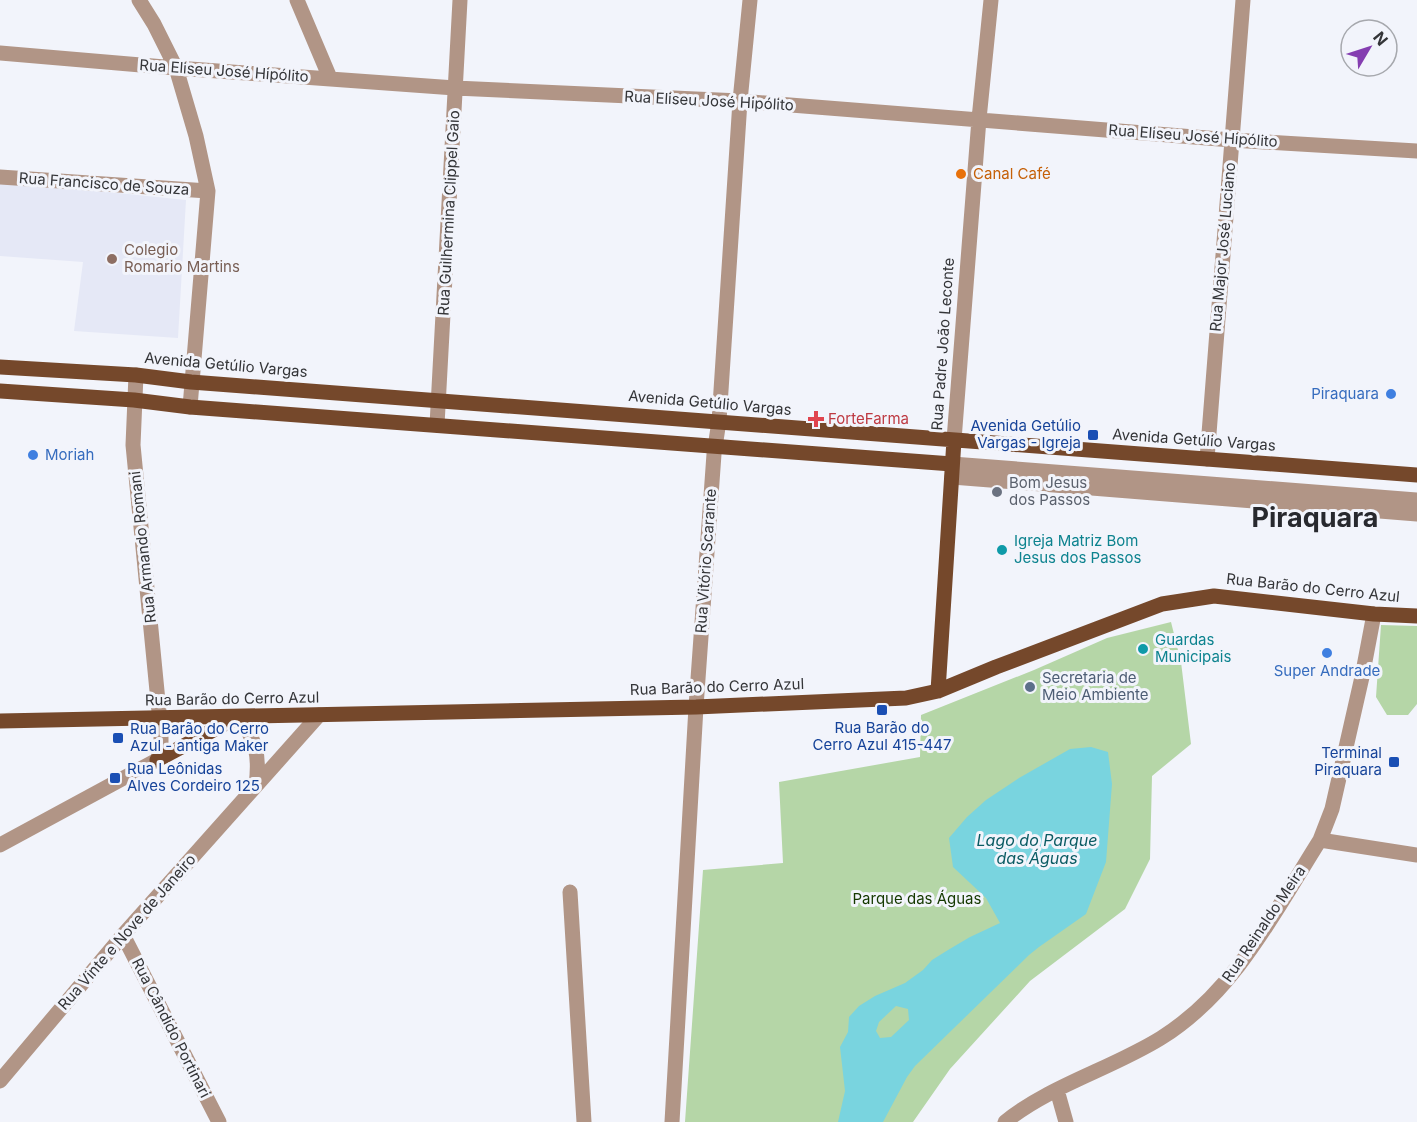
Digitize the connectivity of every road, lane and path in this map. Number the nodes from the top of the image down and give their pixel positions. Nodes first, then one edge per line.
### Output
1 (139, 0) edge
2 (297, 0) edge
3 (460, 0) edge
4 (750, 0) edge
5 (991, 0) edge
6 (1243, 0) edge
7 (0, 53) edge
8 (176, 68) junction
9 (330, 78) junction
10 (455, 88) junction
11 (740, 101) junction
12 (979, 119) junction
13 (1232, 140) junction
14 (1417, 151) edge
15 (0, 177) edge
16 (208, 191) junction
17 (0, 367) edge
18 (136, 375) junction
19 (191, 382) junction
20 (0, 392) edge
21 (134, 400) junction
22 (439, 400) junction
23 (190, 406) junction
24 (719, 421) junction
25 (437, 425) junction
26 (954, 440) junction
27 (716, 446) junction
28 (1207, 459) junction
29 (952, 470) junction
30 (1417, 475) edge
31 (1417, 500) edge
32 (1417, 514) edge
33 (1374, 615) junction
34 (1417, 616) edge
35 (938, 691) junction
36 (696, 707) junction
37 (319, 715) junction
38 (239, 717) junction
39 (159, 718) junction
40 (0, 721) edge
41 (158, 760) junction
42 (256, 785) junction
43 (1320, 840) junction
44 (0, 845) edge
45 (1417, 855) edge
46 (570, 892) dead end
47 (123, 935) junction
48 (0, 1082) edge
49 (1057, 1090) junction
50 (219, 1122) edge
51 (584, 1122) edge
52 (672, 1122) edge
53 (1005, 1122) edge
54 (1066, 1122) edge

1 - 8 street
2 - 9 street
3 - 10 street, Rua Guilhermina Clippel Gaio
4 - 11 street, Rua Vitório Scarante
5 - 12 street, Rua Padre João Leconte
6 - 13 street, Rua Major José Luciano
7 - 8 street, Rua Eliseu José Hipólito
8 - 9 street, Rua Eliseu José Hipólito
8 - 16 street
9 - 10 street, Rua Eliseu José Hipólito
10 - 11 street, Rua Eliseu José Hipólito
10 - 22 street, Rua Guilhermina Clippel Gaio
11 - 12 street, Rua Eliseu José Hipólito
11 - 24 street, Rua Vitório Scarante
12 - 13 street, Rua Eliseu José Hipólito
12 - 26 street, Rua Padre João Leconte
13 - 14 street, Rua Eliseu José Hipólito
13 - 28 street, Rua Major José Luciano
15 - 16 street, Rua Francisco de Souza
16 - 19 street
17 - 18 main road, Avenida Getúlio Vargas
18 - 19 main road, Avenida Getúlio Vargas
18 - 21 street, Rua Armando Romani
19 - 22 main road, Avenida Getúlio Vargas
19 - 23 street
20 - 21 main road
21 - 23 main road
21 - 39 street, Rua Armando Romani
22 - 24 main road, Avenida Getúlio Vargas
22 - 25 street, Rua Guilhermina Clippel Gaio
23 - 25 main road
24 - 26 main road, Avenida Getúlio Vargas
24 - 27 street, Rua Vitório Scarante
25 - 27 main road
26 - 28 main road, Avenida Getúlio Vargas
26 - 29 main road, Rua Padre João Leconte
27 - 29 main road
27 - 36 street, Rua Vitório Scarante
28 - 30 main road, Avenida Getúlio Vargas
29 - 31 street
29 - 32 street
29 - 35 main road, Rua Padre João Leconte
33 - 34 main road, Rua Barão do Cerro Azul
33 - 35 main road, Rua Barão do Cerro Azul
33 - 43 street, Rua Reinaldo Meira
35 - 36 main road, Rua Barão do Cerro Azul
36 - 37 main road, Rua Barão do Cerro Azul
36 - 52 street, Rua Vitório Scarante
37 - 38 main road, Rua Barão do Cerro Azul
37 - 42 street, Rua Vinte e Nove de Janeiro
38 - 39 main road, Rua Barão do Cerro Azul
38 - 41 main road
38 - 42 street
39 - 40 main road, Rua Barão do Cerro Azul
39 - 41 street, Rua Armando Romani
41 - 44 street
42 - 47 street, Rua Vinte e Nove de Janeiro
43 - 45 street
43 - 49 street, Rua Reinaldo Meira
46 - 51 street
47 - 48 street, Rua Vinte e Nove de Janeiro
47 - 50 street, Rua Cândido Portinari
49 - 53 street, Rua Reinaldo Meira
49 - 54 street

